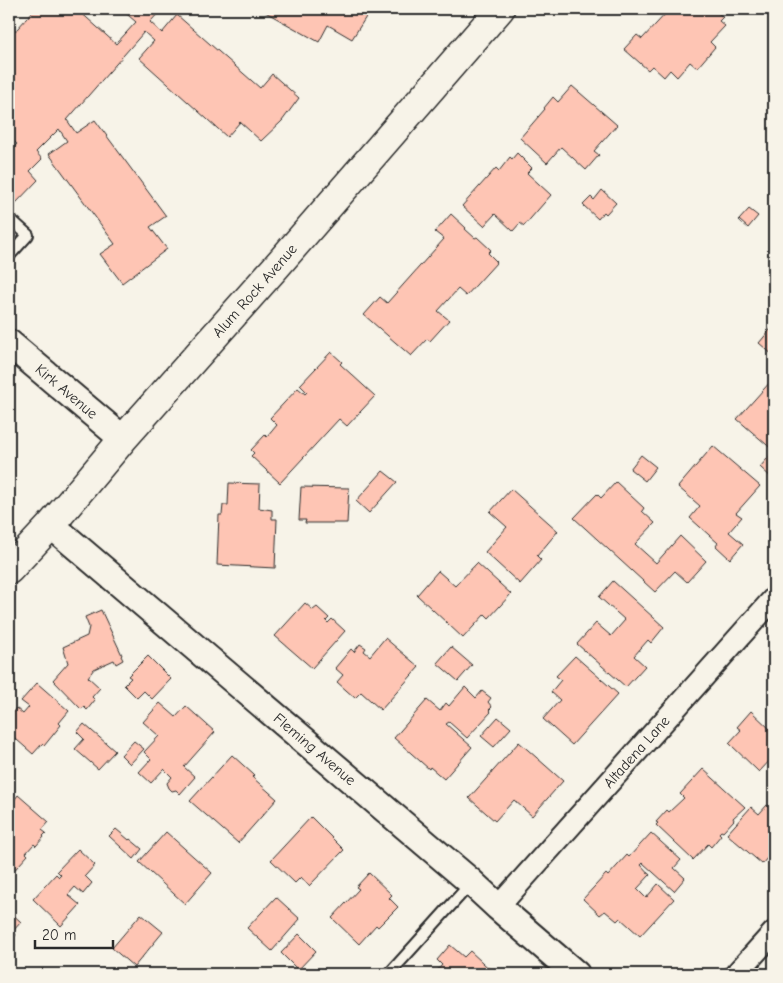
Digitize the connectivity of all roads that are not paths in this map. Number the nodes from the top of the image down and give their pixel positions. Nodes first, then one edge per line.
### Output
1 (500, 9) edge
2 (9, 218) edge
3 (9, 256) edge
4 (9, 343) edge
5 (123, 440) junction
6 (51, 525) junction
7 (9, 570) edge
8 (774, 598) edge
9 (471, 882) junction
10 (498, 907) junction
11 (774, 932) edge
12 (389, 974) edge
13 (575, 974) edge
14 (736, 974) edge

1 - 5 main road, Alum Rock Avenue
2 - 3 lane
4 - 5 street, Kirk Avenue
5 - 6 main road, Alum Rock Avenue
6 - 7 main road, Alum Rock Avenue
6 - 9 street, Fleming Avenue
8 - 10 street, Altadena Lane
9 - 10 street, Fleming Avenue
9 - 12 lane
10 - 13 street, Fleming Avenue
11 - 14 street

